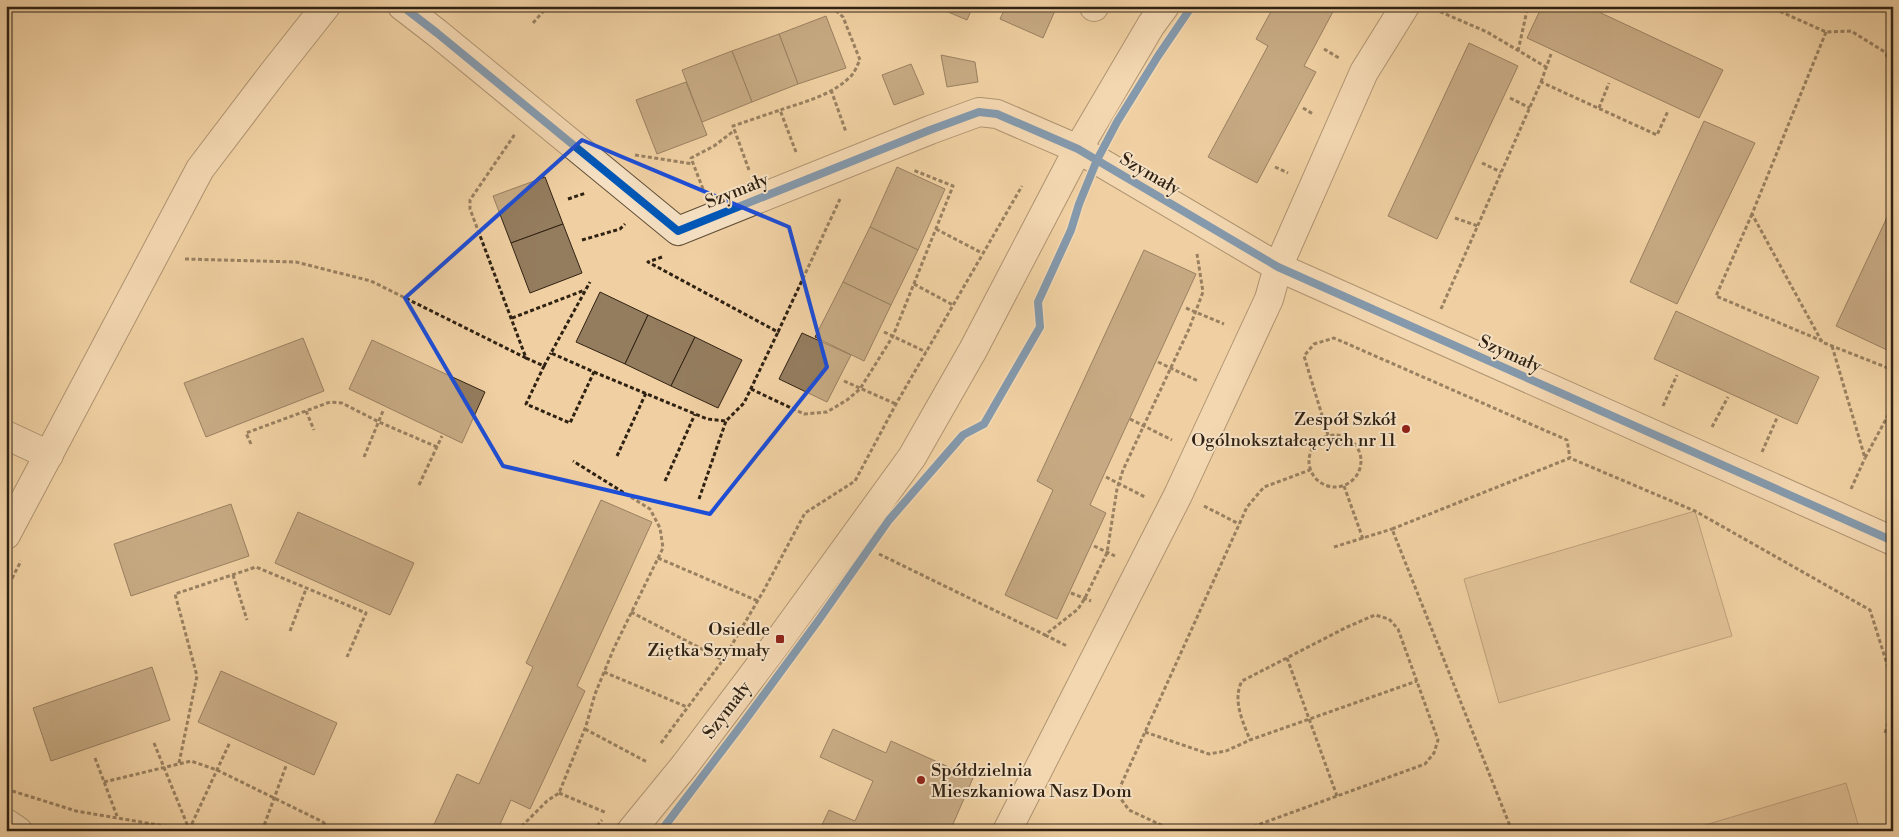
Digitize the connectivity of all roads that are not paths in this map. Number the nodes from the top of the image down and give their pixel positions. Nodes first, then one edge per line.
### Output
1 (326, 6) edge
2 (402, 6) edge
3 (1164, 6) edge
4 (1405, 6) edge
5 (1078, 149) junction
6 (1278, 266) junction
7 (6, 435) edge
8 (50, 455) junction
9 (6, 535) edge
10 (1893, 541) edge
11 (6, 823) edge
12 (18, 831) edge
13 (631, 831) edge
14 (1007, 831) edge

1 - 8 street
2 - 5 street, Szymały
3 - 5 street, Szymały
4 - 6 street
5 - 6 street, Szymały
5 - 13 street, Szymały
6 - 10 street, Szymały
6 - 14 street
7 - 8 street
8 - 9 street
11 - 12 street

